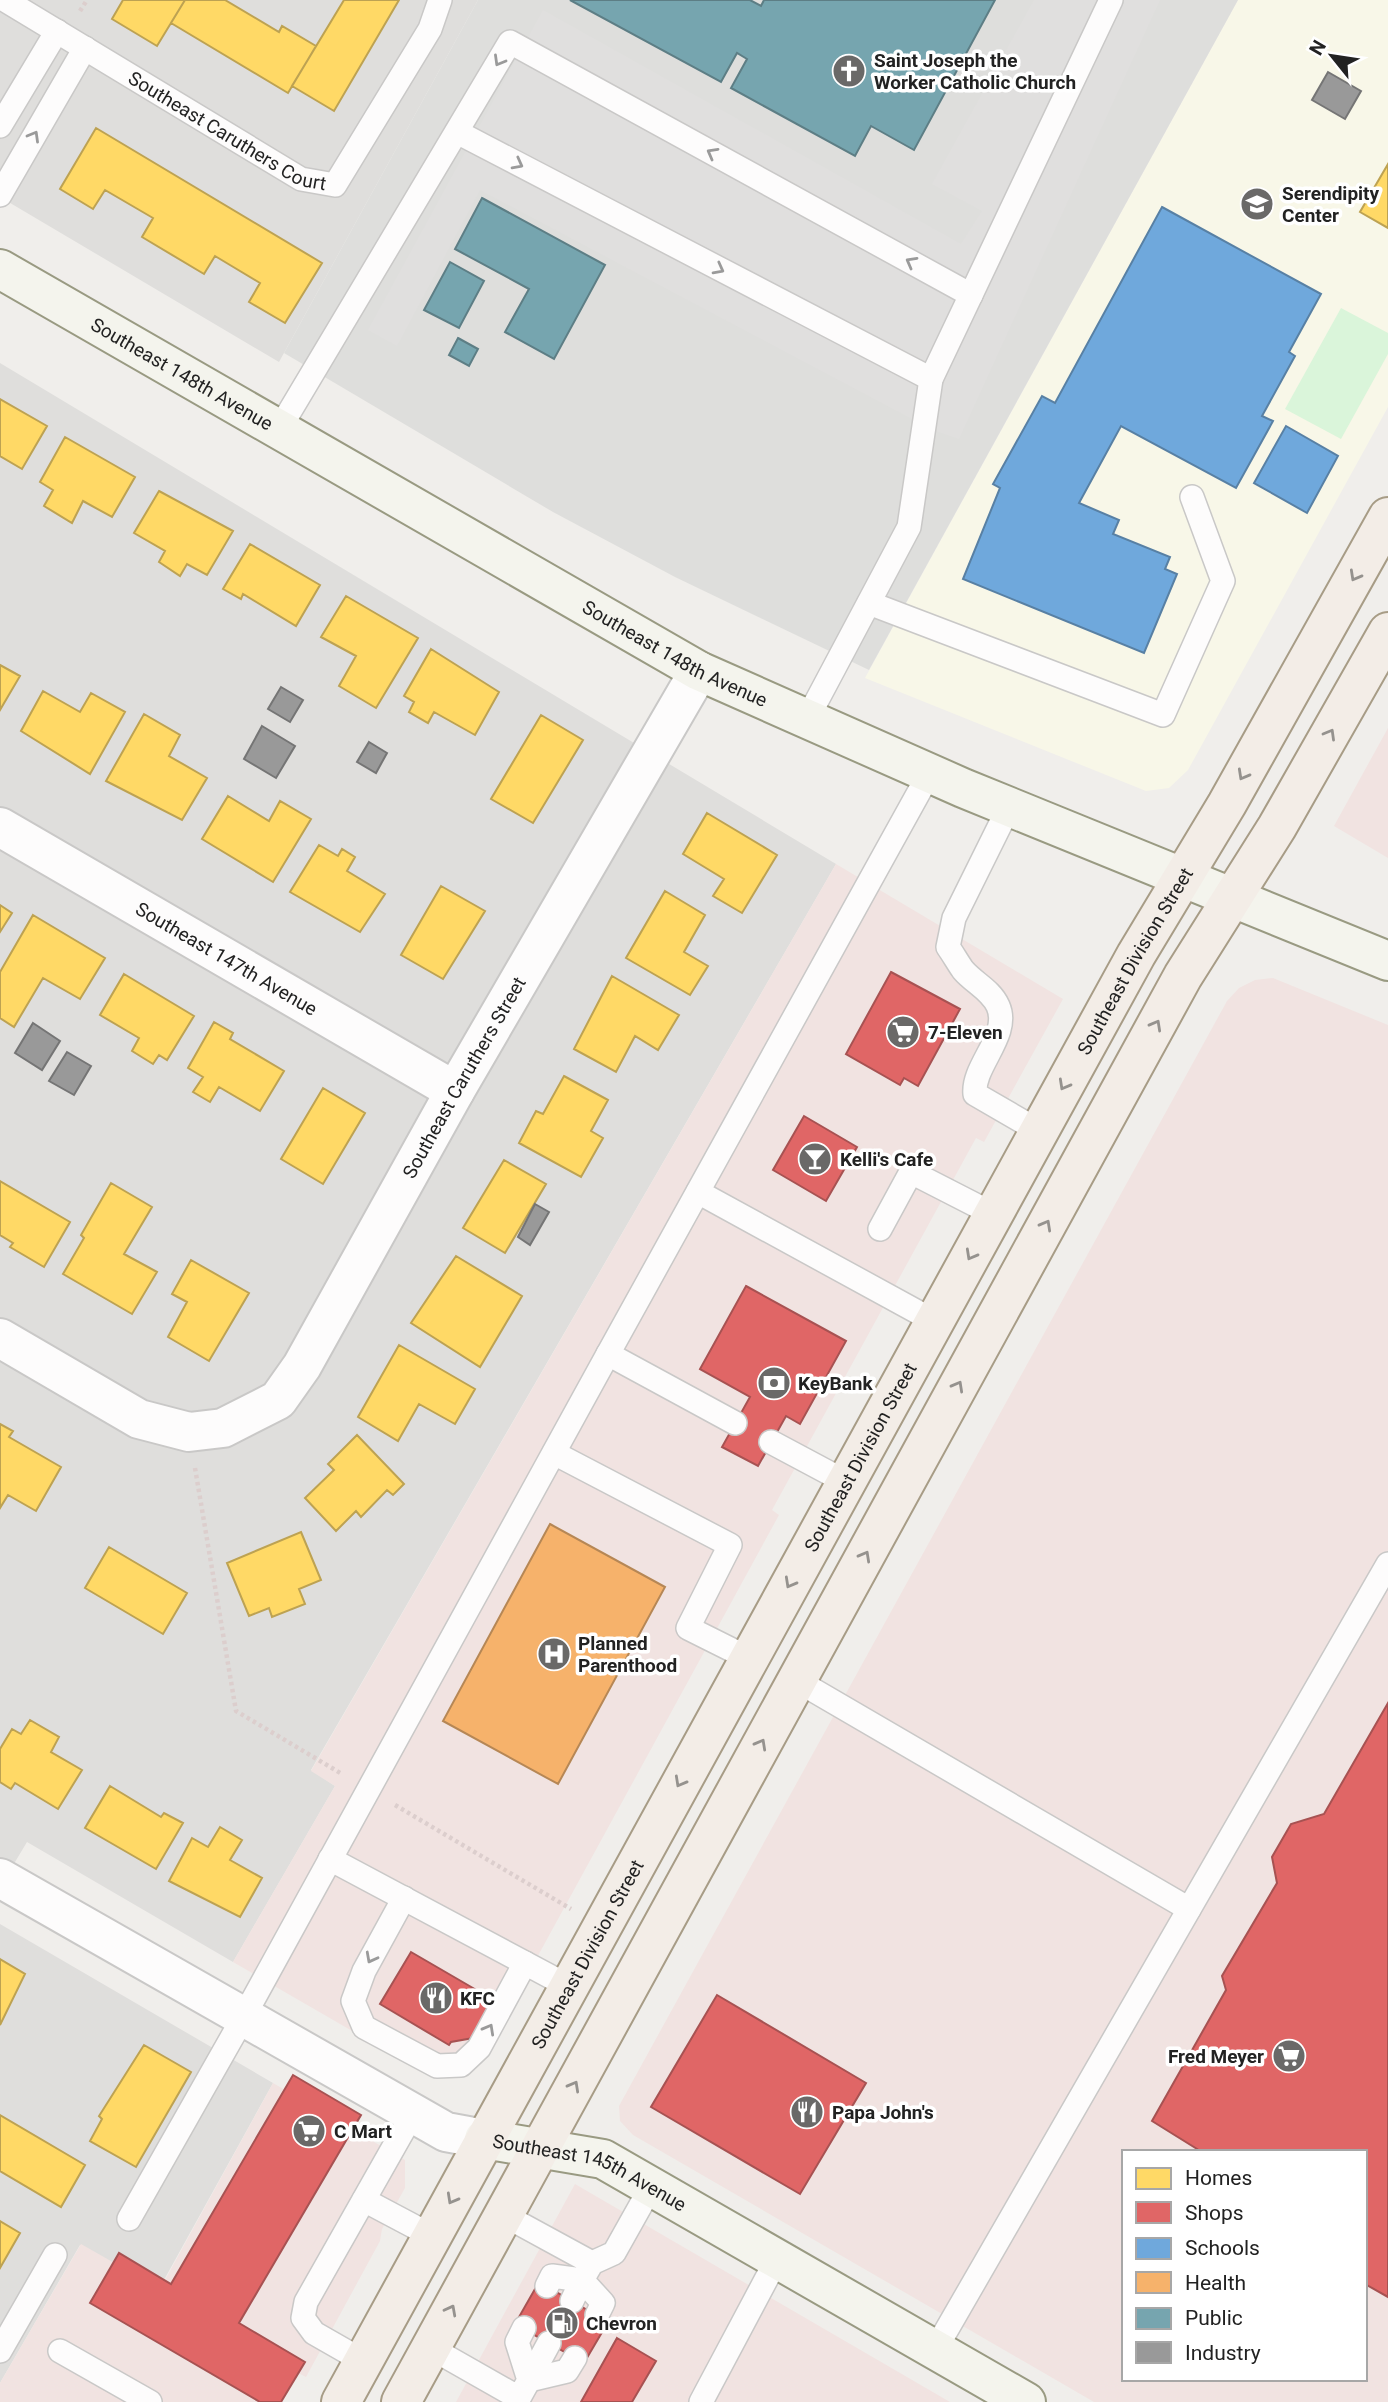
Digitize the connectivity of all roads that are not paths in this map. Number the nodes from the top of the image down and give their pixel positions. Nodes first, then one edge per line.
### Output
1 (5, 0) edge
2 (440, 0) edge
3 (1111, 0) edge
4 (57, 31) junction
5 (85, 48) junction
6 (0, 125) edge
7 (457, 132) junction
8 (0, 195) edge
9 (0, 269) edge
10 (971, 295) junction
11 (931, 379) junction
12 (278, 431) junction
13 (1192, 497) dead end
14 (1388, 517) edge
15 (869, 603) junction
16 (1388, 632) edge
17 (699, 671) junction
18 (806, 721) junction
19 (929, 774) junction
20 (1009, 807) junction
21 (0, 827) edge
22 (1183, 876) junction
23 (1232, 898) junction
24 (1388, 961) edge
25 (455, 1091) junction
26 (1039, 1131) junction
27 (698, 1192) junction
28 (993, 1214) junction
29 (880, 1228) dead end
30 (934, 1321) junction
31 (0, 1338) edge
32 (608, 1354) junction
33 (735, 1423) dead end
34 (771, 1442) dead end
35 (554, 1453) junction
36 (846, 1482) junction
37 (1388, 1564) edge
38 (748, 1658) junction
39 (796, 1680) junction
40 (330, 1859) junction
41 (0, 1878) edge
42 (404, 1898) junction
43 (1189, 1909) junction
44 (525, 1964) junction
45 (568, 1986) junction
46 (243, 2018) junction
47 (413, 2113) junction
48 (484, 2138) junction
49 (540, 2146) junction
50 (651, 2187) junction
51 (365, 2200) junction
52 (502, 2214) junction
53 (129, 2219) dead end
54 (432, 2236) junction
55 (55, 2255) dead end
56 (777, 2259) junction
57 (582, 2281) junction
58 (547, 2286) dead end
59 (597, 2315) dead end
60 (524, 2328) dead end
61 (549, 2343) dead end
62 (431, 2348) junction
63 (935, 2350) junction
64 (0, 2351) edge
65 (60, 2351) dead end
66 (575, 2358) dead end
67 (363, 2361) junction
68 (529, 2380) junction
69 (1022, 2401) edge
70 (150, 2402) edge
71 (341, 2402) edge
72 (401, 2402) edge
73 (701, 2402) edge

1 - 4 lane, Southeast Caruthers Court
2 - 5 lane, Southeast Caruthers Court
3 - 10 lane
4 - 5 lane, Southeast Caruthers Court
4 - 6 lane
8 -> 5 lane
10 -> 7 lane
7 -> 11 lane
7 - 12 lane
9 - 12 main road, Southeast 148th Avenue
10 - 11 lane
11 - 15 lane
12 - 17 main road, Southeast 148th Avenue
13 - 15 lane
14 -> 22 main road, Southeast Division Street
15 - 18 lane
23 -> 16 main road
17 - 18 main road, Southeast 148th Avenue
17 - 25 street, Southeast Caruthers Street
18 - 19 main road, Southeast 148th Avenue
19 - 20 main road, Southeast 148th Avenue
19 - 27 lane
20 - 22 main road, Southeast 148th Avenue
20 - 26 lane
21 - 25 street, Southeast 147th Avenue
22 - 23 main road, Southeast 148th Avenue
22 -> 26 main road, Southeast Division Street
23 - 24 main road, Southeast 148th Avenue
39 -> 23 main road
25 - 31 street, Southeast Caruthers Street
26 - 28 main road, Southeast Division Street
27 - 30 lane
27 - 32 lane
28 - 29 lane
28 -> 30 main road, Southeast Division Street
30 - 36 main road, Southeast Division Street
32 - 33 lane
32 - 35 lane
34 - 36 lane
35 - 38 lane
35 - 40 lane
36 -> 38 main road, Southeast Division Street
37 - 43 lane
38 -> 45 main road, Southeast Division Street
39 - 43 lane
49 -> 39 main road
40 - 42 lane
40 - 46 lane
41 - 46 street, Southeast 145th Avenue
42 - 44 lane
42 -> 44 lane
43 - 63 lane
44 - 45 lane
45 - 48 main road, Southeast Division Street
46 - 47 street, Southeast 145th Avenue
46 - 53 lane
47 - 48 street, Southeast 145th Avenue
47 - 51 lane
48 - 49 main road, Southeast 145th Avenue
48 -> 54 main road, Southeast Division Street
49 - 50 main road, Southeast 145th Avenue
49 - 52 main road
50 - 56 main road, Southeast 145th Avenue
50 - 57 lane
51 - 54 lane
51 - 67 lane
52 - 57 lane
62 -> 52 main road
54 - 67 main road, Southeast Division Street
55 - 64 lane
56 - 63 main road, Southeast 145th Avenue
56 - 73 lane
57 - 58 lane
57 - 59 lane
60 - 68 lane
61 - 68 lane
62 - 68 lane
62 - 72 main road
63 - 69 main road, Southeast 145th Avenue
65 - 70 lane
66 - 68 lane
67 - 71 main road, Southeast Division Street

